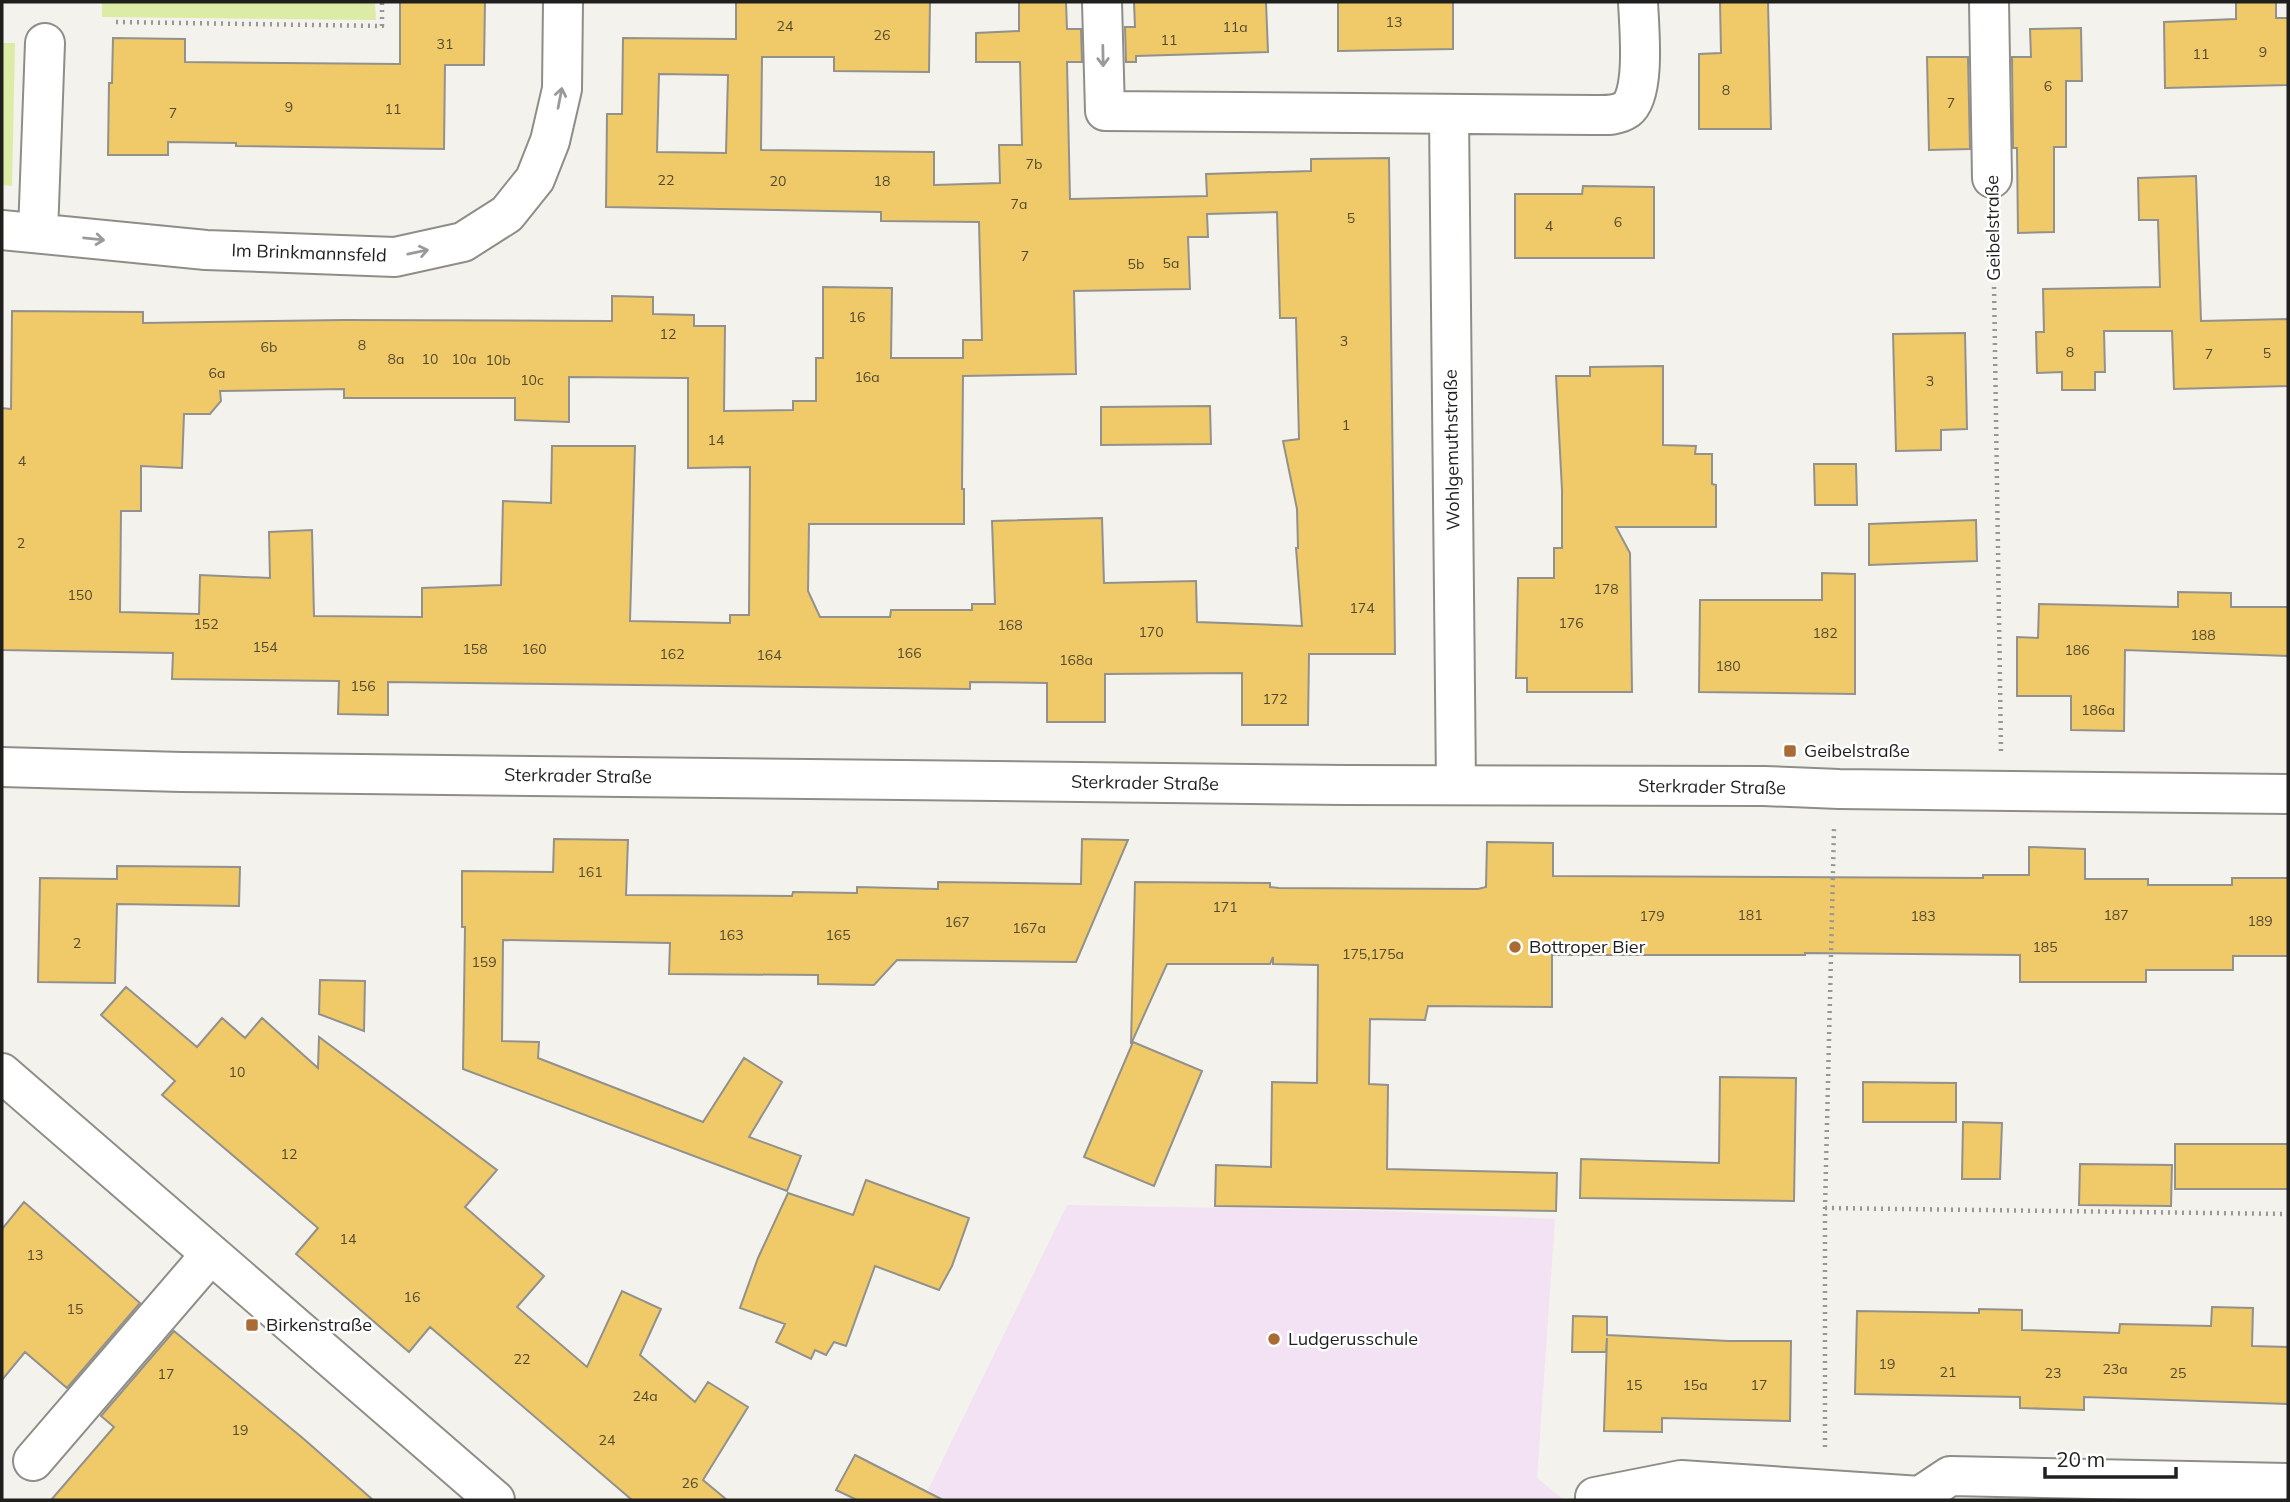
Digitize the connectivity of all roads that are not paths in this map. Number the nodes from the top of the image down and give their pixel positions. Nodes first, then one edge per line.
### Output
1 (563, 2) edge
2 (1102, 2) edge
3 (1638, 2) edge
4 (1989, 2) edge
5 (45, 43) dead end
6 (1449, 115) junction
7 (1992, 178) road end
8 (20, 232) edge
9 (2, 767) edge
10 (1456, 786) junction
11 (2288, 794) edge
12 (2, 1073) edge
13 (211, 1254) junction
14 (33, 1461) dead end
15 (2288, 1483) edge
16 (2210, 1491) edge
17 (1595, 1497) dead end
18 (1919, 1498) edge
19 (495, 1500) edge

8 -> 1 street, Im Brinkmannsfeld
2 -> 6 street
3 - 6 street
4 - 7 street, Geibelstraße
5 - 8 street
6 - 10 street, Wohlgemuthstraße
9 - 10 street, Sterkrader Straße
10 - 11 street, Sterkrader Straße
12 - 13 street
13 - 14 street
13 - 19 street
15 - 16 street
16 - 18 street
17 - 18 street

